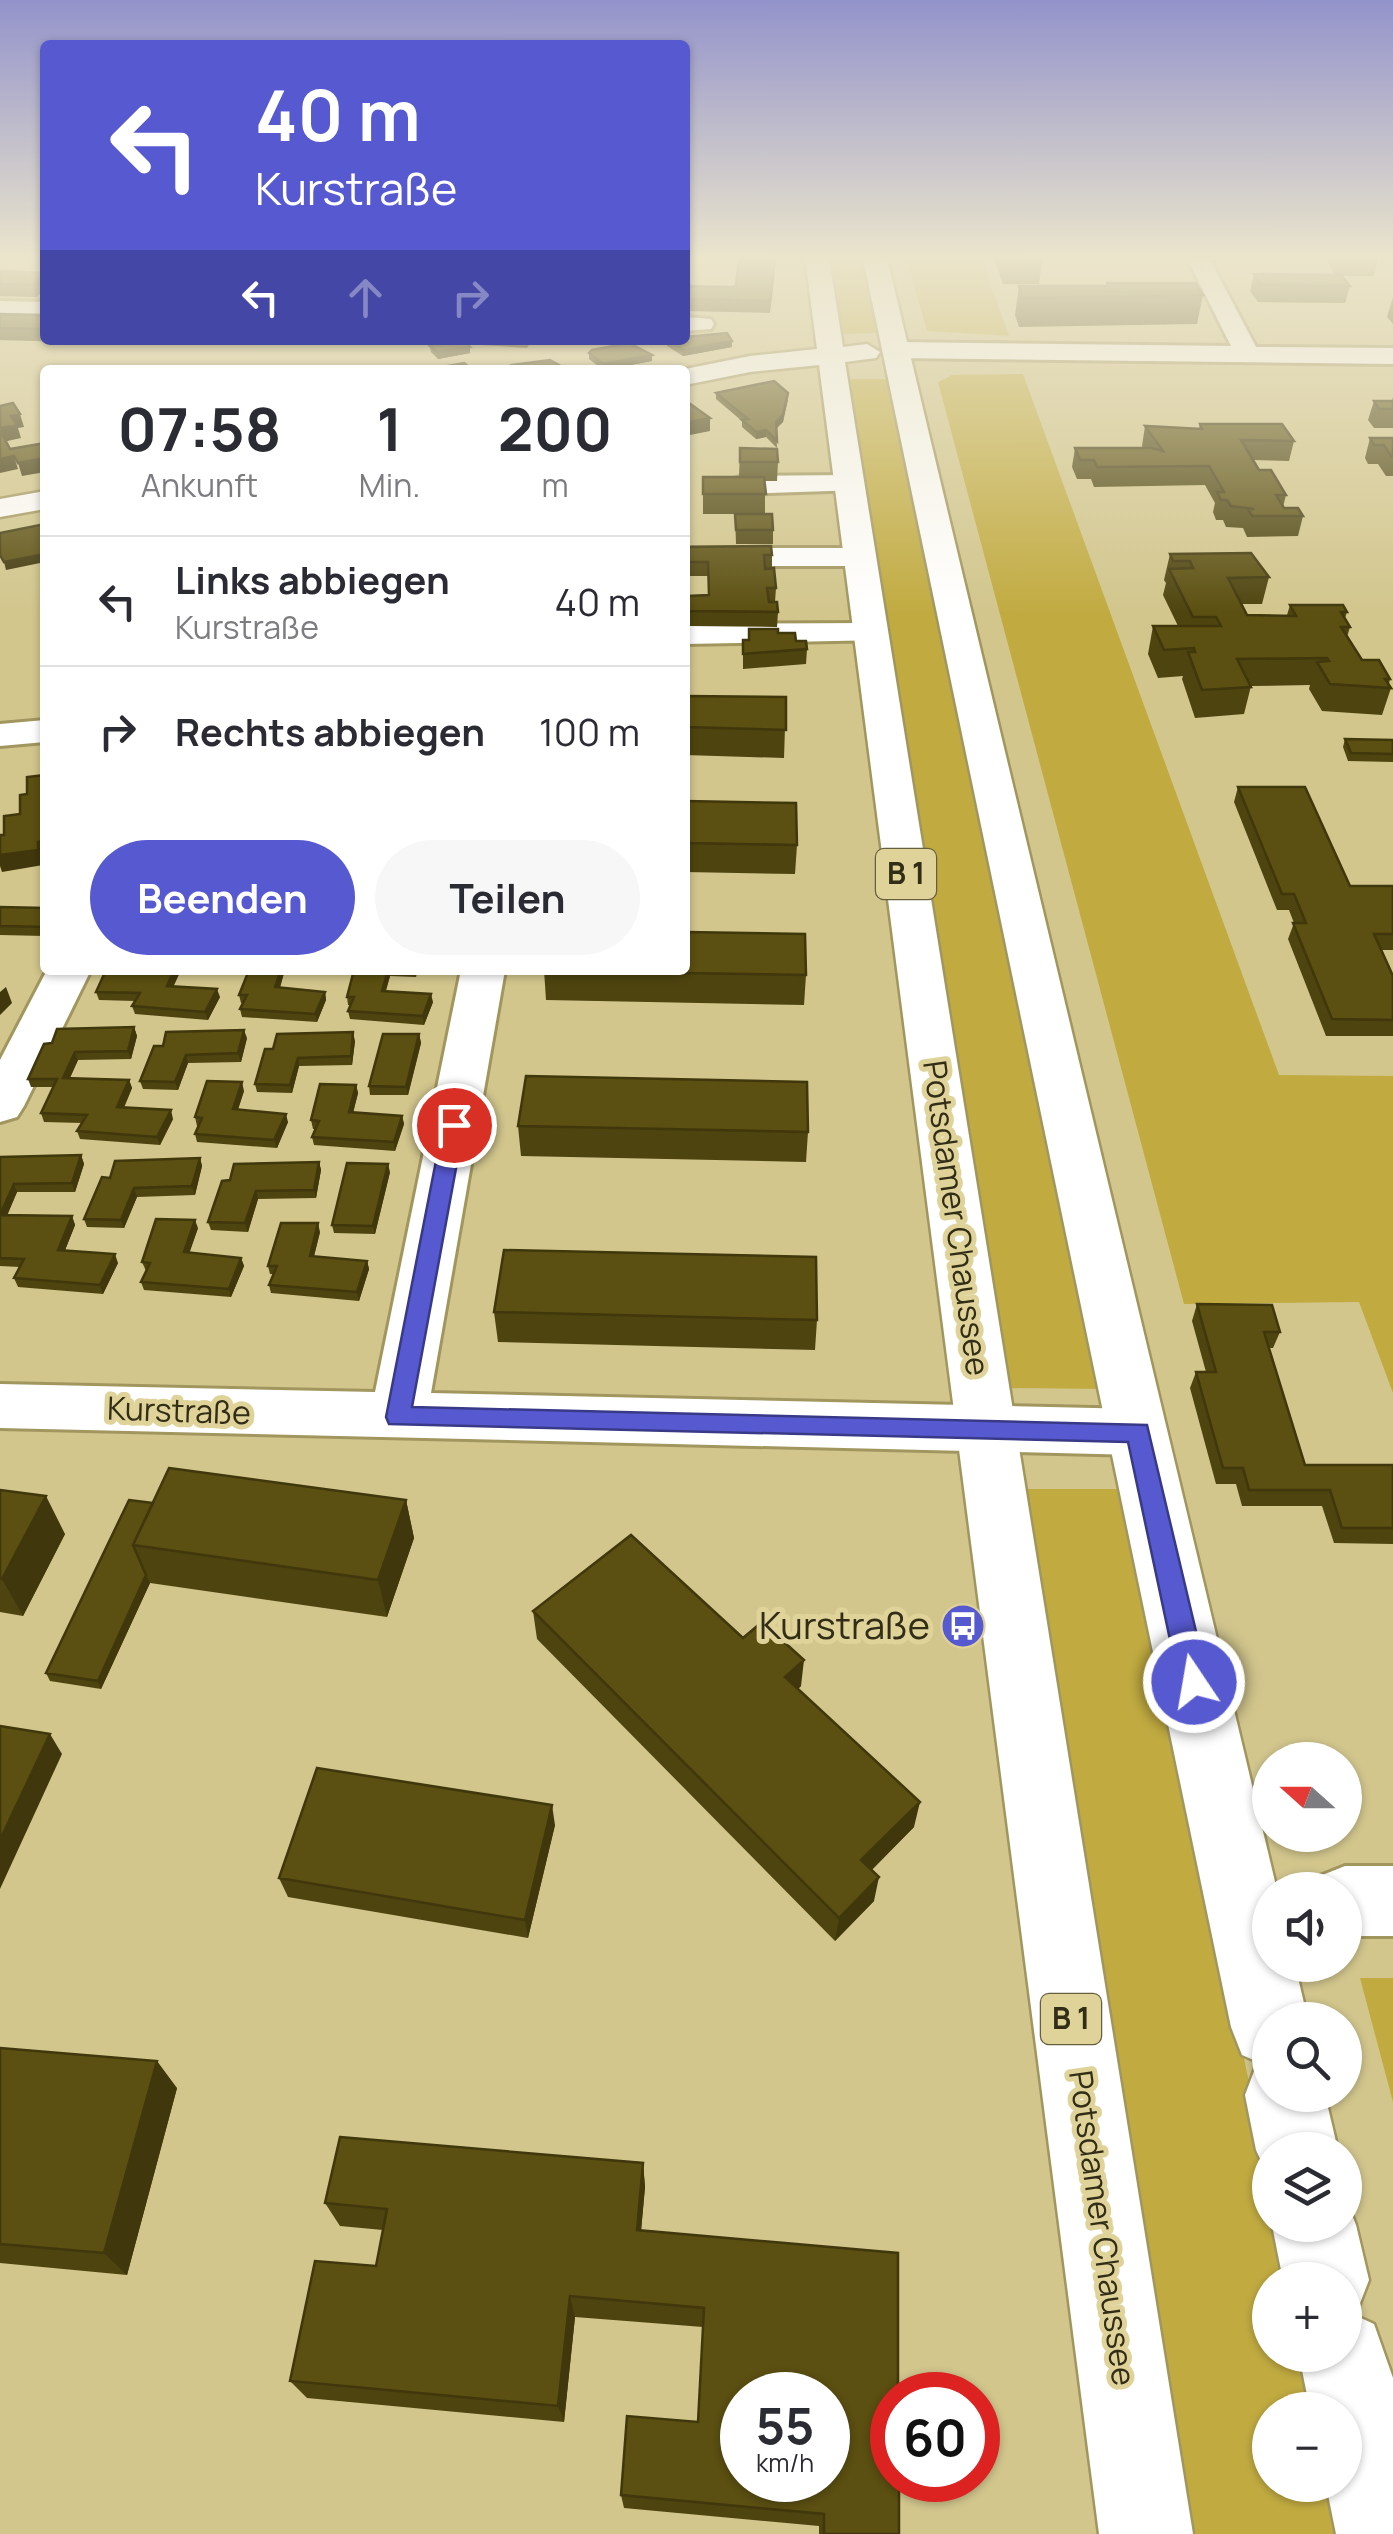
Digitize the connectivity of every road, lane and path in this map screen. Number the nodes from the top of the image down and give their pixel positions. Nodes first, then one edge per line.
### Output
1 (833, 376) edge
2 (901, 376) edge
3 (1368, 376) edge
4 (1377, 380) dead end
5 (849, 484) junction
6 (744, 485) edge
7 (40, 501) edge
8 (0, 508) edge
9 (690, 557) edge
10 (859, 557) junction
11 (870, 633) junction
12 (690, 634) edge
13 (40, 731) edge
14 (0, 735) edge
15 (66, 975) edge
16 (482, 975) edge
17 (0, 1106) edge
18 (0, 1406) edge
19 (398, 1417) junction
20 (986, 1430) junction
21 (1138, 1432) junction
22 (1252, 1882) edge
23 (1393, 1901) edge
24 (1362, 1902) edge
25 (1347, 2372) edge
26 (1146, 2534) edge
27 (1382, 2534) edge

1 - 5 main road, Potsdamer Chaussee / B 1
2 - 21 main road
3 - 4 street
5 - 6 street
5 - 10 main road, Potsdamer Chaussee / B 1
7 - 8 main road
9 - 10 street
10 - 11 main road, Potsdamer Chaussee / B 1
11 - 12 street
11 - 20 main road, Potsdamer Chaussee / B 1
13 - 14 street
15 - 17 street
16 - 19 street
18 - 19 street, Kurstraße
19 - 20 street, Kurstraße
20 - 21 street, Kurstraße
20 - 26 main road, Potsdamer Chaussee / B 1
21 - 22 main road
23 - 24 street
25 - 27 main road

